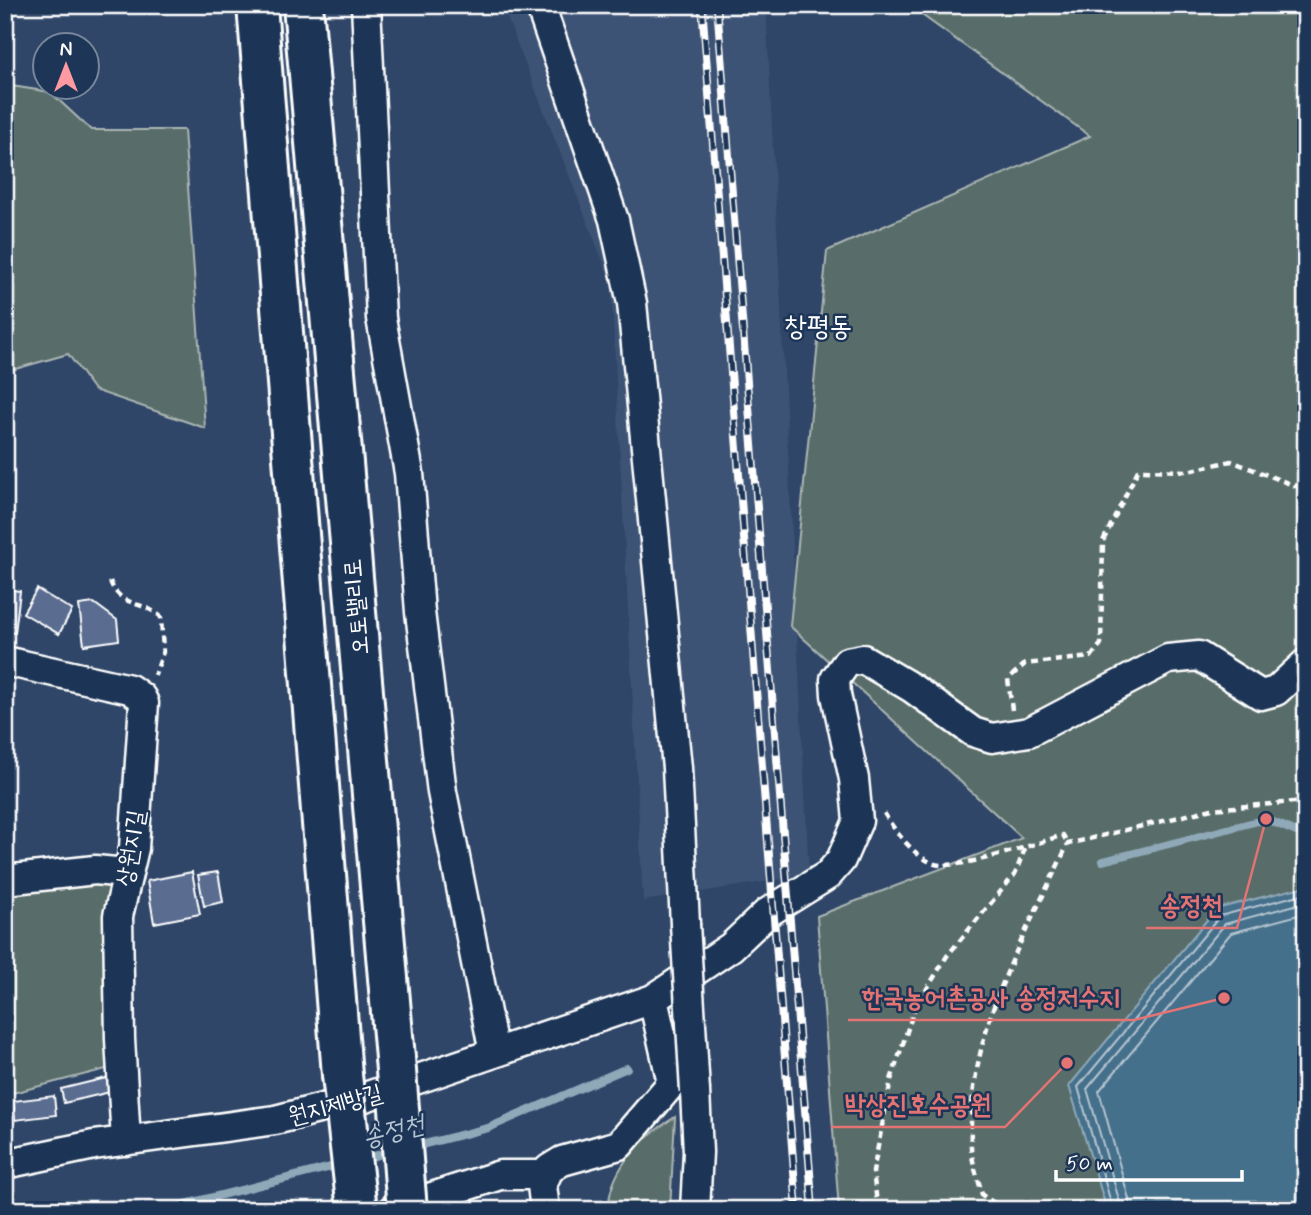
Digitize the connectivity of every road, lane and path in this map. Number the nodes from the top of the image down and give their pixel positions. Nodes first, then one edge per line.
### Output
1 (257, 5) edge
2 (303, 5) edge
3 (323, 5) edge
4 (366, 5) edge
5 (540, 5) edge
6 (322, 221) junction
7 (1306, 490) edge
8 (110, 581) dead end
9 (5, 661) edge
10 (1306, 663) edge
11 (141, 697) junction
12 (1029, 732) junction
13 (854, 779) junction
14 (1306, 801) edge
15 (1068, 844) junction
16 (1026, 846) junction
17 (126, 873) junction
18 (5, 880) edge
19 (653, 999) junction
20 (494, 1053) junction
21 (684, 1084) junction
22 (126, 1141) junction
23 (5, 1164) edge
24 (544, 1175) junction
25 (357, 1210) edge
26 (391, 1210) edge
27 (407, 1210) edge
28 (545, 1210) edge
29 (695, 1210) edge
30 (878, 1210) edge
31 (1005, 1210) edge

1 - 25 highway, 오토밸리로, bridge
2 - 6 highway, 오토밸리로
3 - 6 highway
4 - 20 street
5 - 21 street, bridge
6 - 27 highway, 오토밸리로, bridge
7 - 12 path
8 - 11 path
9 - 11 street
10 - 12 street
11 - 17 street, 상원지길
12 - 13 street, 원지제방길
13 - 16 path
13 - 19 street, 원지제방길
14 - 15 path
15 - 16 path
15 - 31 path
16 - 30 path
17 - 18 street
17 - 22 street, 상원지길
19 - 20 street, 원지제방길
19 - 21 street
20 - 22 street, 원지제방길
21 - 24 street
21 - 29 street
22 - 23 street, 원지제방길
24 - 26 street
24 - 28 street

